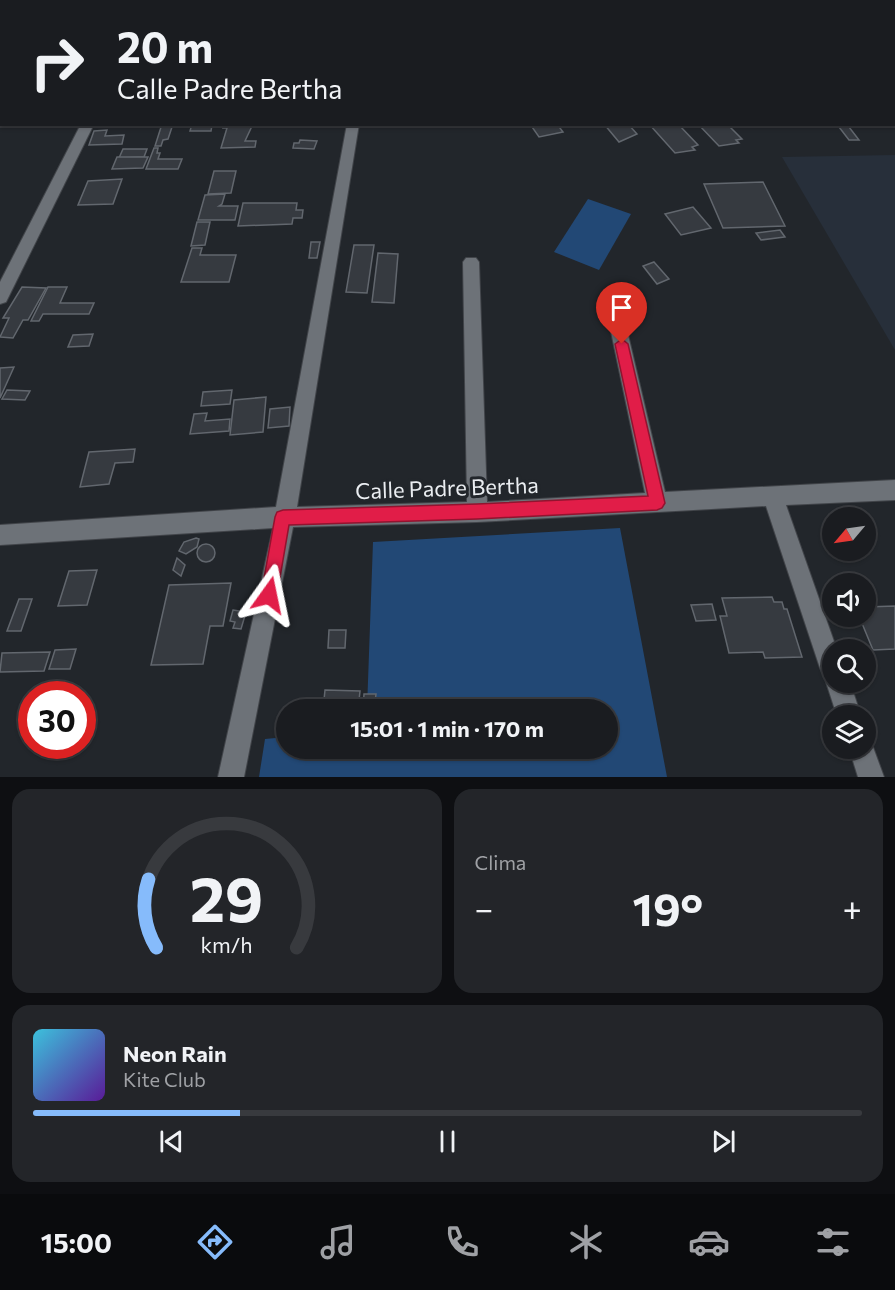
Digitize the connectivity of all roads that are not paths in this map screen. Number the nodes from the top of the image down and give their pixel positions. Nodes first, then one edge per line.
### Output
1 (87, 126) edge
2 (353, 126) edge
3 (471, 262) dead end
4 (0, 298) edge
5 (617, 321) dead end
6 (895, 490) edge
7 (773, 496) junction
8 (657, 503) junction
9 (477, 512) junction
10 (283, 517) junction
11 (0, 535) edge
12 (822, 639) edge
13 (865, 759) edge
14 (231, 777) edge
15 (871, 777) edge

1 - 4 street
2 - 10 street
3 - 9 street
5 - 8 street
6 - 7 street, Calle Padre Bertha
7 - 8 street, Calle Padre Bertha
7 - 12 street
8 - 9 street, Calle Padre Bertha
9 - 10 street, Calle Padre Bertha
10 - 11 street, Calle Padre Bertha
10 - 14 street
13 - 15 street

